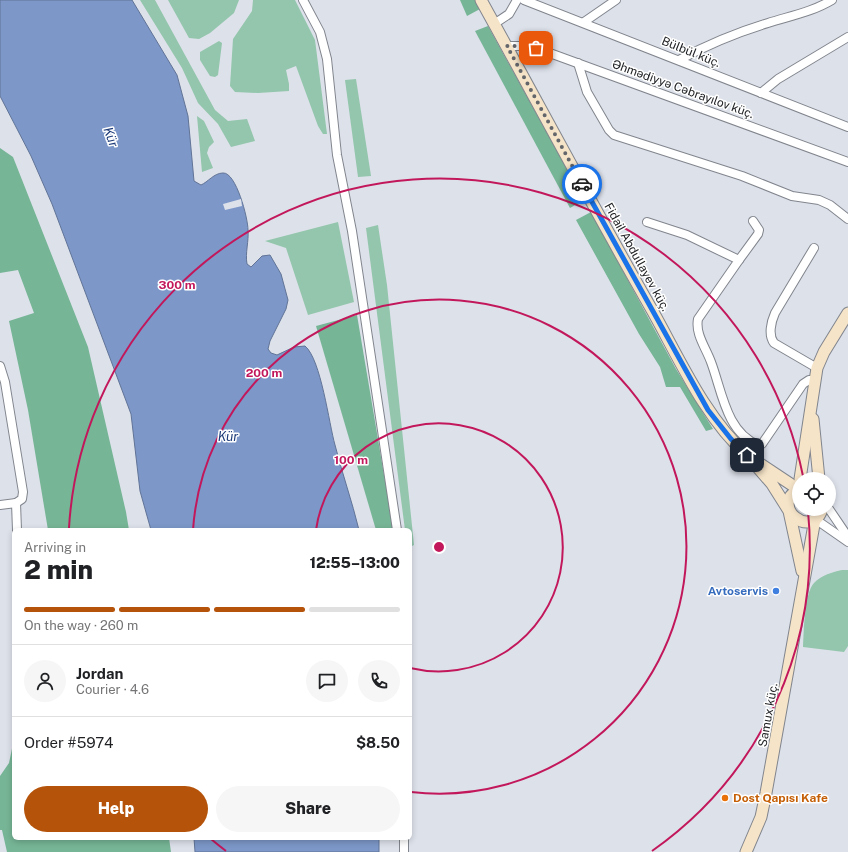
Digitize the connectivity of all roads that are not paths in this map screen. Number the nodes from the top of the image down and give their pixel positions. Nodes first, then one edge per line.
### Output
1 (303, 0) edge
2 (481, 0) edge
3 (518, 0) edge
4 (524, 0) edge
5 (616, 0) edge
6 (832, 0) edge
7 (584, 22) junction
8 (494, 24) junction
9 (848, 37) edge
10 (507, 46) junction
11 (679, 60) junction
12 (578, 63) junction
13 (761, 93) junction
14 (848, 128) edge
15 (848, 162) edge
16 (848, 219) edge
17 (753, 221) dead end
18 (647, 222) dead end
19 (814, 248) dead end
20 (739, 260) junction
21 (848, 313) edge
22 (0, 366) edge
23 (818, 368) junction
24 (814, 380) junction
25 (812, 402) junction
26 (747, 455) junction
27 (801, 472) edge
28 (818, 472) edge
29 (792, 481) edge
30 (792, 495) edge
31 (16, 503) junction
32 (0, 505) edge
33 (789, 511) junction
34 (817, 516) edge
35 (833, 516) edge
36 (815, 519) junction
37 (17, 528) edge
38 (397, 528) edge
39 (848, 537) edge
40 (848, 542) edge
41 (803, 579) junction
42 (404, 840) edge
43 (404, 852) edge
44 (746, 852) edge

1 - 38 street
2 - 8 main road, Fidail Abdullayev küç.
3 - 8 street
4 - 7 street, Bülbül küç.
5 - 7 street
6 - 11 street
7 - 11 street, Bülbül küç.
8 - 10 main road, Fidail Abdullayev küç.
9 - 13 street
10 - 12 street, Əhmədiyyə Cəbrayılov küç.
10 - 26 main road, Fidail Abdullayev küç.
11 - 13 street, Bülbül küç.
12 - 15 street, Əhmədiyyə Cəbrayılov küç.
12 - 16 street
13 - 14 street, Bülbül küç.
17 - 20 street
18 - 20 street
19 - 23 street
20 - 24 street
21 - 23 main road
22 - 31 street
23 - 24 main road
24 - 25 main road
25 - 27 main road
25 - 28 main road
26 - 29 main road
26 - 33 main road
30 - 33 main road
31 - 32 street
31 - 37 street
33 - 36 main road
33 - 41 main road
34 - 36 main road
35 - 39 street
36 - 40 street
36 - 41 main road
41 - 44 main road, Samux küç.
42 - 43 street

